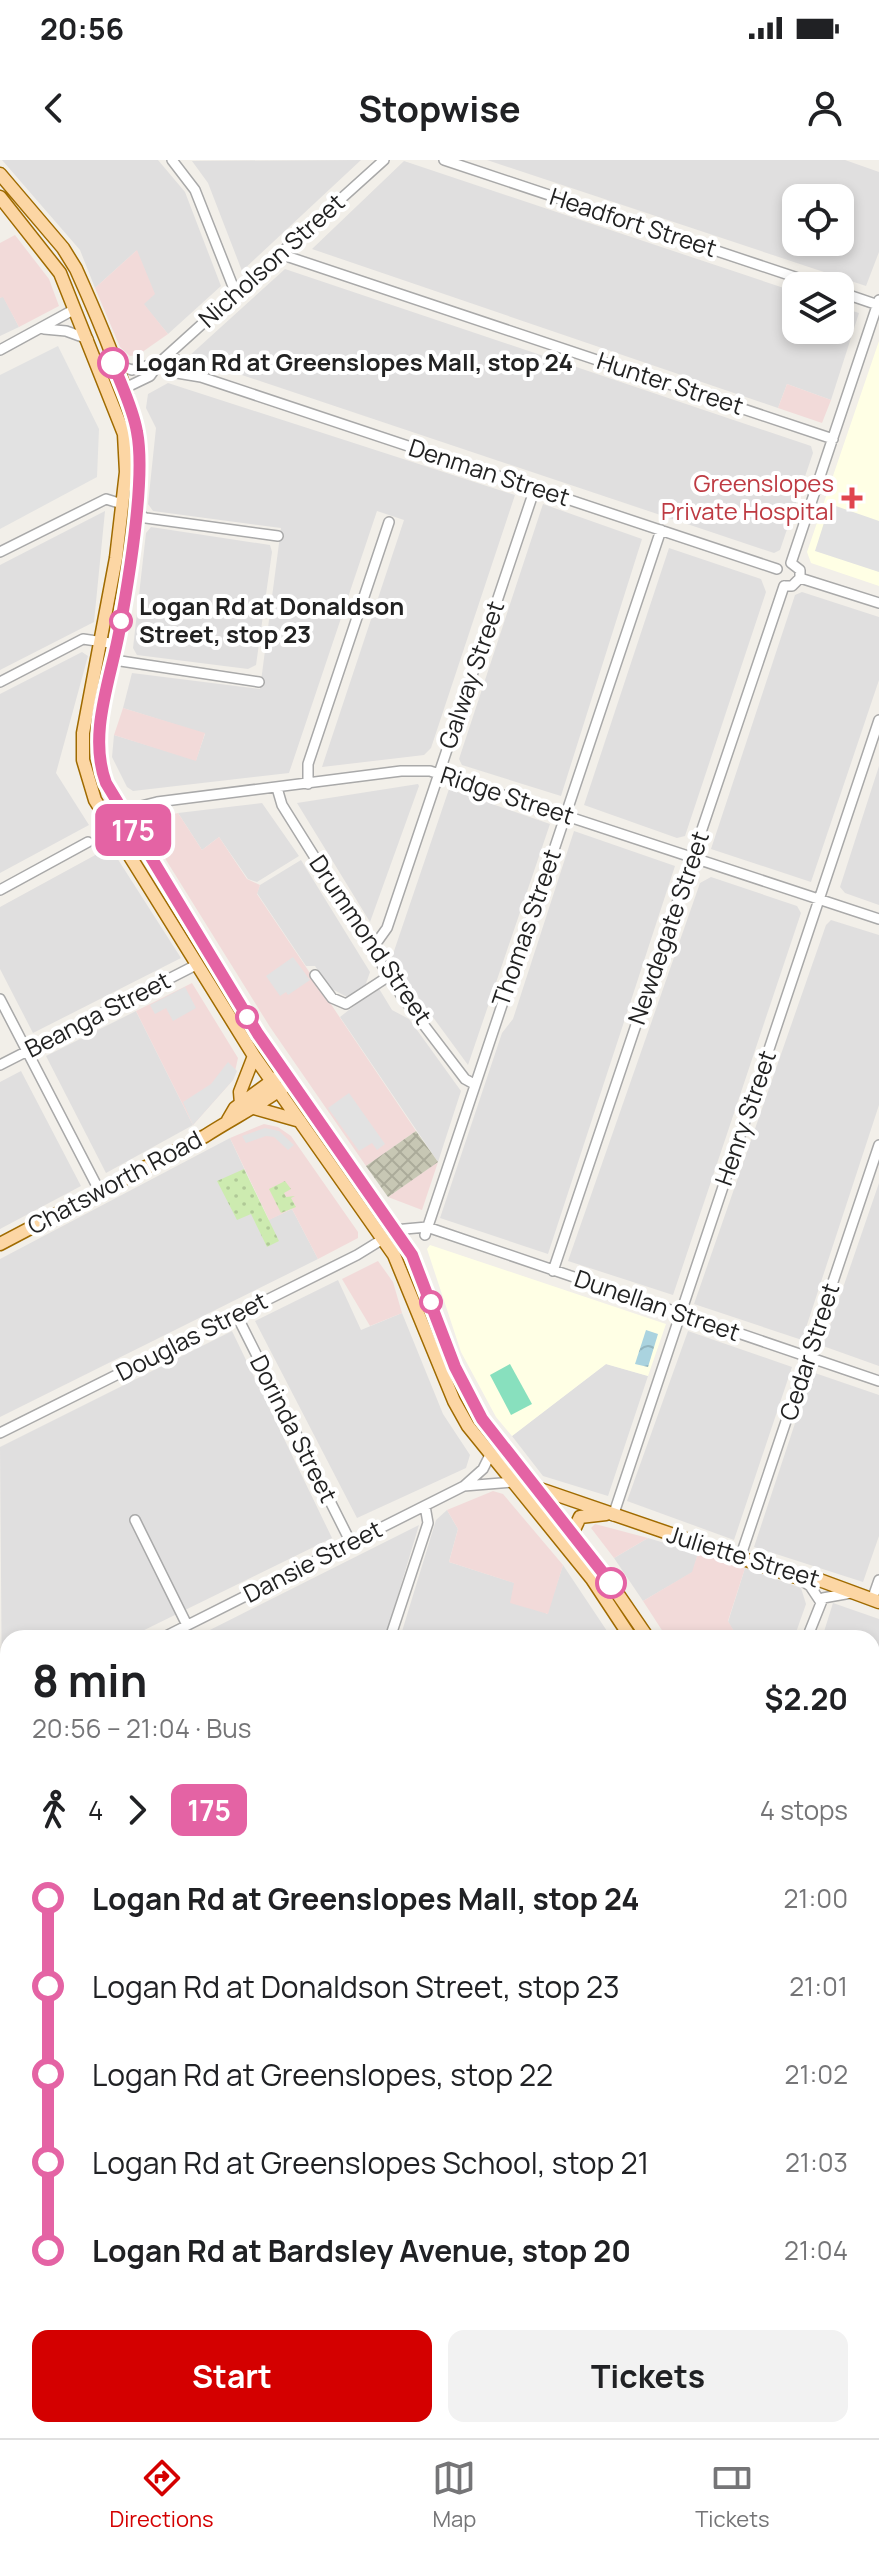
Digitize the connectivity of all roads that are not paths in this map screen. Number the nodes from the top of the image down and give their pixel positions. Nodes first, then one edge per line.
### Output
1 (384, 160) edge
2 (444, 160) edge
3 (173, 161) edge
4 (0, 174) edge
5 (0, 197) edge
6 (280, 254) junction
7 (71, 260) junction
8 (782, 273) edge
9 (236, 294) junction
10 (854, 296) edge
11 (878, 303) edge
12 (75, 309) junction
13 (37, 331) junction
14 (88, 339) junction
15 (0, 350) edge
16 (164, 359) junction
17 (113, 363) junction
18 (123, 389) junction
19 (109, 392) junction
20 (833, 439) junction
21 (535, 488) junction
22 (122, 504) junction
23 (135, 513) junction
24 (389, 522) dead end
25 (661, 530) junction
26 (278, 536) dead end
27 (0, 552) edge
28 (791, 563) junction
29 (777, 569) junction
30 (800, 578) junction
31 (784, 586) junction
32 (879, 603) edge
33 (102, 641) junction
34 (117, 644) junction
35 (98, 658) junction
36 (114, 660) junction
37 (0, 682) edge
38 (259, 682) dead end
39 (879, 720) edge
40 (438, 772) junction
41 (308, 784) junction
42 (277, 788) junction
43 (566, 814) junction
44 (125, 817) junction
45 (114, 833) junction
46 (88, 842) dead end
47 (693, 857) junction
48 (0, 890) edge
49 (819, 899) junction
50 (879, 919) edge
51 (372, 949) junction
52 (196, 965) junction
53 (315, 975) dead end
54 (389, 976) junction
55 (0, 999) edge
56 (27, 1051) junction
57 (254, 1056) junction
58 (0, 1065) edge
59 (287, 1077) junction
60 (474, 1084) junction
61 (275, 1086) junction
62 (241, 1104) junction
63 (254, 1108) junction
64 (228, 1120) junction
65 (300, 1121) junction
66 (879, 1145) edge
67 (100, 1192) junction
68 (394, 1230) junction
69 (429, 1231) junction
70 (383, 1239) junction
71 (0, 1244) edge
72 (412, 1255) junction
73 (553, 1271) junction
74 (236, 1314) junction
75 (680, 1314) junction
76 (808, 1357) junction
77 (879, 1381) edge
78 (0, 1433) edge
79 (490, 1455) junction
80 (512, 1482) junction
81 (464, 1486) junction
82 (534, 1487) junction
83 (425, 1506) junction
84 (609, 1515) junction
85 (135, 1520) dead end
86 (572, 1534) junction
87 (351, 1543) junction
88 (740, 1558) junction
89 (796, 1577) junction
90 (879, 1580) edge
91 (851, 1593) junction
92 (820, 1601) junction
93 (876, 1601) edge
94 (187, 1625) junction
95 (177, 1630) edge
96 (393, 1630) edge
97 (635, 1630) edge
98 (636, 1630) edge
99 (810, 1630) edge

1 - 6 street, Nicholson Street
2 - 8 street, Headfort Street
3 - 9 street
4 - 7 main road
5 - 12 main road
6 - 9 street, Nicholson Street
6 - 20 street, Hunter Street
7 - 12 main road
7 - 17 main road
9 - 16 street, Nicholson Street
10 - 11 street
11 - 20 street
12 - 13 street
12 - 14 main road
13 - 14 street
13 - 15 street
14 - 19 main road
16 - 17 street
16 - 18 street, Nicholson Street
16 - 21 street, Denman Street
17 - 18 main road
18 - 19 main road, Nicholson Street
18 - 23 main road
19 - 22 main road
20 - 28 street
21 - 25 street, Denman Street
21 - 40 street, Galway Street
22 - 23 main road
22 - 27 street
22 - 33 main road
23 - 26 street
23 - 34 main road
24 - 41 street
25 - 29 street, Denman Street
25 - 43 street, Thomas Street
28 - 29 street
28 - 30 street
29 - 31 street
30 - 31 street
30 - 32 street
31 - 47 street, Newdegate Street
33 - 34 street
33 - 35 main road
33 - 37 street
34 - 36 main road
35 - 36 main road
35 - 45 main road
36 - 38 street
36 - 44 main road
39 - 49 street, Henry Street
40 - 41 street, Ridge Street
40 - 43 street, Ridge Street
40 - 51 street, Galway Street
41 - 42 street, Ridge Street
42 - 44 street, Ridge Street
42 - 51 street, Drummond Street
43 - 47 street, Ridge Street
43 - 60 street, Thomas Street
44 - 45 main road
44 - 59 main road
45 - 52 main road
46 - 48 street
47 - 49 street, Ridge Street
47 - 73 street, Newdegate Street
49 - 50 street, Ridge Street
49 - 75 street, Henry Street
51 - 54 street, Drummond Street
52 - 56 street, Beanga Street
52 - 57 main road
53 - 54 street
54 - 60 street, Drummond Street
55 - 56 street
56 - 58 street, Beanga Street
56 - 67 street
57 - 61 main road
57 - 62 main road
59 - 61 main road, Chatsworth Road
59 - 68 main road
60 - 69 street, Thomas Street
61 - 62 main road, Chatsworth Road
61 - 63 main road, Chatsworth Road
61 - 65 main road
62 - 64 main road, Chatsworth Road
63 - 64 main road, Chatsworth Road
63 - 65 main road
64 - 67 main road, Chatsworth Road
65 - 70 main road
66 - 76 street, Cedar Street
67 - 71 main road, Chatsworth Road
68 - 69 street, Dunellan Street
68 - 72 main road
69 - 72 street
69 - 73 street, Dunellan Street
70 - 74 street, Douglas Street
70 - 79 main road
72 - 82 main road
73 - 75 street, Dunellan Street
74 - 78 street, Douglas Street
74 - 87 street, Dorinda Street
75 - 76 street, Dunellan Street
75 - 84 street, Henry Street
76 - 77 street, Dunellan Street
76 - 88 street, Cedar Street
79 - 80 main road
79 - 81 street, Dansie Street
80 - 81 street, Dansie Street
80 - 97 main road
81 - 83 street, Dansie Street
82 - 84 main road, Juliette Street
82 - 86 main road
83 - 87 street, Dansie Street
83 - 96 street
84 - 86 main road
84 - 88 main road, Juliette Street
85 - 94 street
86 - 98 main road
87 - 94 street, Dansie Street
88 - 89 main road, Juliette Street
89 - 91 main road, Juliette Street
89 - 92 street
90 - 93 street
91 - 92 street
91 - 93 main road, Juliette Street
92 - 99 street
94 - 95 street, Dansie Street

